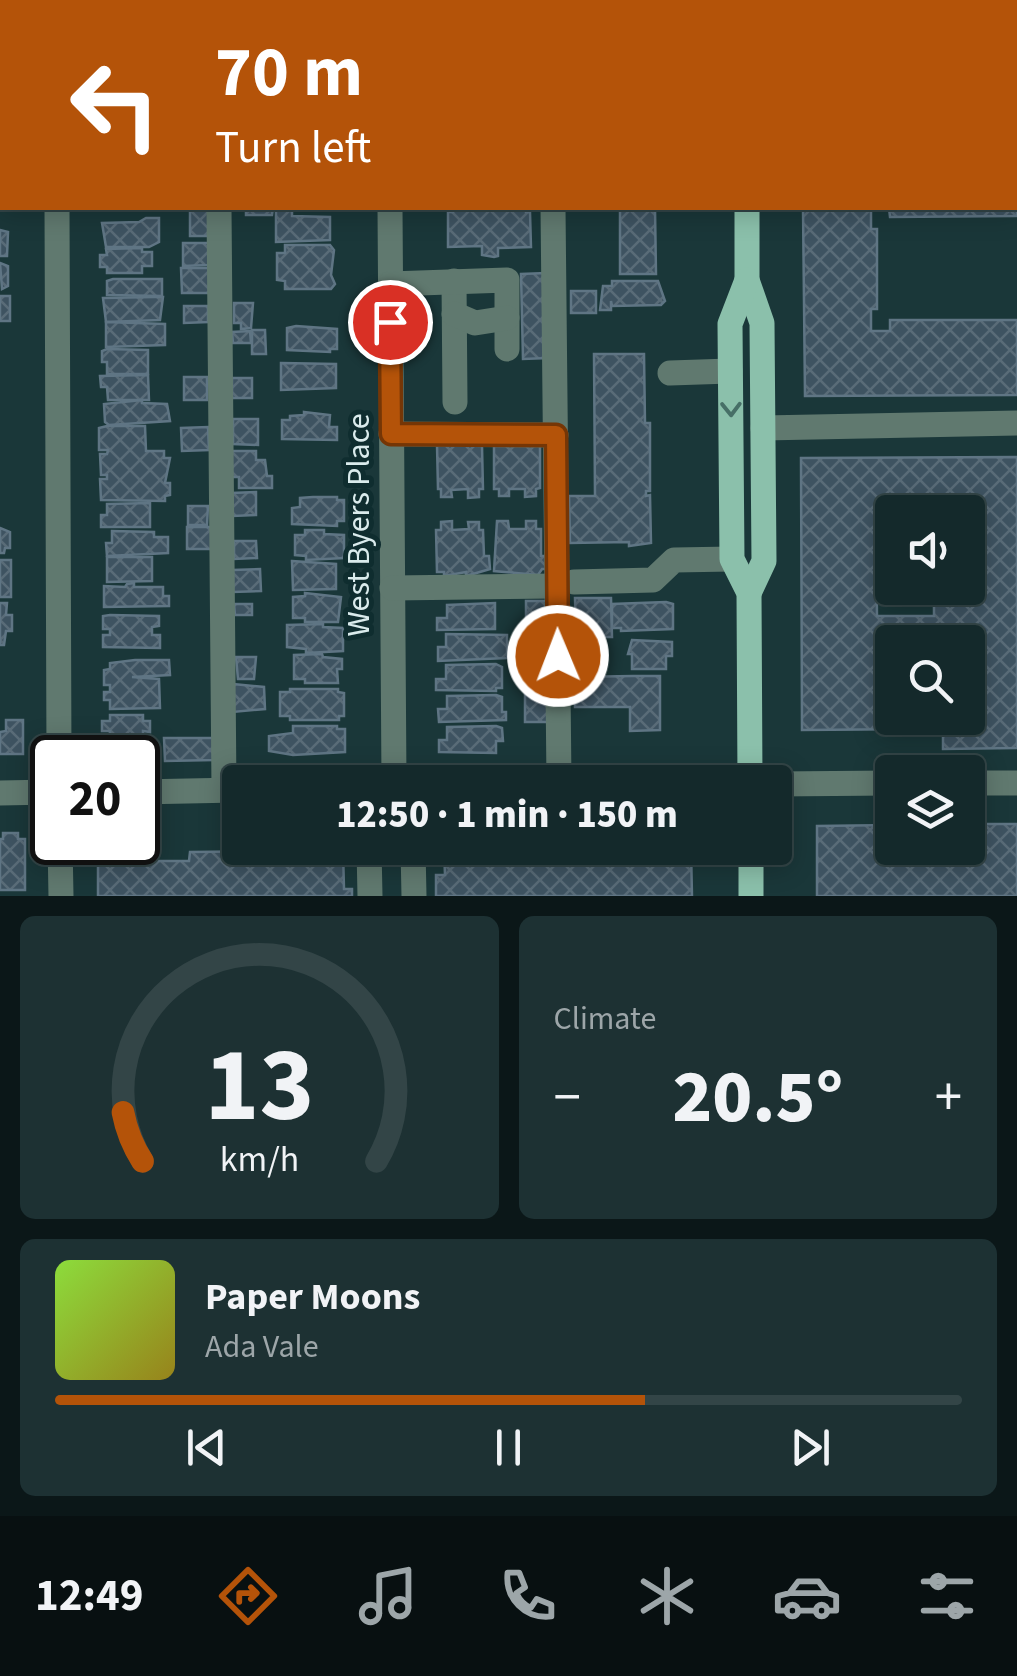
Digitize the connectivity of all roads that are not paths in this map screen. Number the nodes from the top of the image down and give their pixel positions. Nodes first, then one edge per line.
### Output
1 (58, 210) edge
2 (219, 210) edge
3 (390, 210) edge
4 (553, 210) edge
5 (748, 210) edge
6 (746, 280) junction
7 (454, 282) junction
8 (390, 284) junction
9 (454, 314) junction
10 (507, 318) junction
11 (507, 349) dead end
12 (730, 371) junction
13 (670, 374) dead end
14 (455, 402) dead end
15 (1017, 424) edge
16 (762, 428) junction
17 (391, 434) junction
18 (556, 435) junction
19 (732, 558) junction
20 (565, 584) junction
21 (392, 588) junction
22 (749, 593) junction
23 (59, 735) edge
24 (231, 765) edge
25 (394, 765) edge
26 (560, 765) edge
27 (750, 765) edge
28 (875, 783) edge
29 (985, 783) edge
30 (1017, 783) edge
31 (792, 784) edge
32 (222, 790) edge
33 (30, 792) edge
34 (160, 792) edge
35 (0, 793) edge
36 (60, 865) edge
37 (369, 865) edge
38 (413, 865) edge
39 (751, 865) edge
40 (60, 896) edge
41 (370, 896) edge
42 (414, 896) edge
43 (751, 896) edge

1 - 23 street
2 - 24 street
3 - 8 street, West Byers Place
4 - 18 street
5 - 6 main road
6 - 12 main road
6 - 16 main road
7 - 8 street
7 - 9 street
7 - 10 street
8 - 17 street, West Byers Place
9 - 10 street
9 - 14 street
10 - 11 street
12 - 13 street
12 -> 19 main road
15 - 16 street
16 - 22 main road
17 - 18 street
17 - 21 street, West Byers Place
18 - 20 street
19 - 20 street
19 - 22 main road
20 - 21 street
20 - 26 street
21 - 25 street, West Byers Place
22 - 27 main road
28 - 31 street
29 - 30 street
32 - 34 street
33 - 35 street
36 - 40 street
37 - 41 street
38 - 42 street
39 - 43 main road

